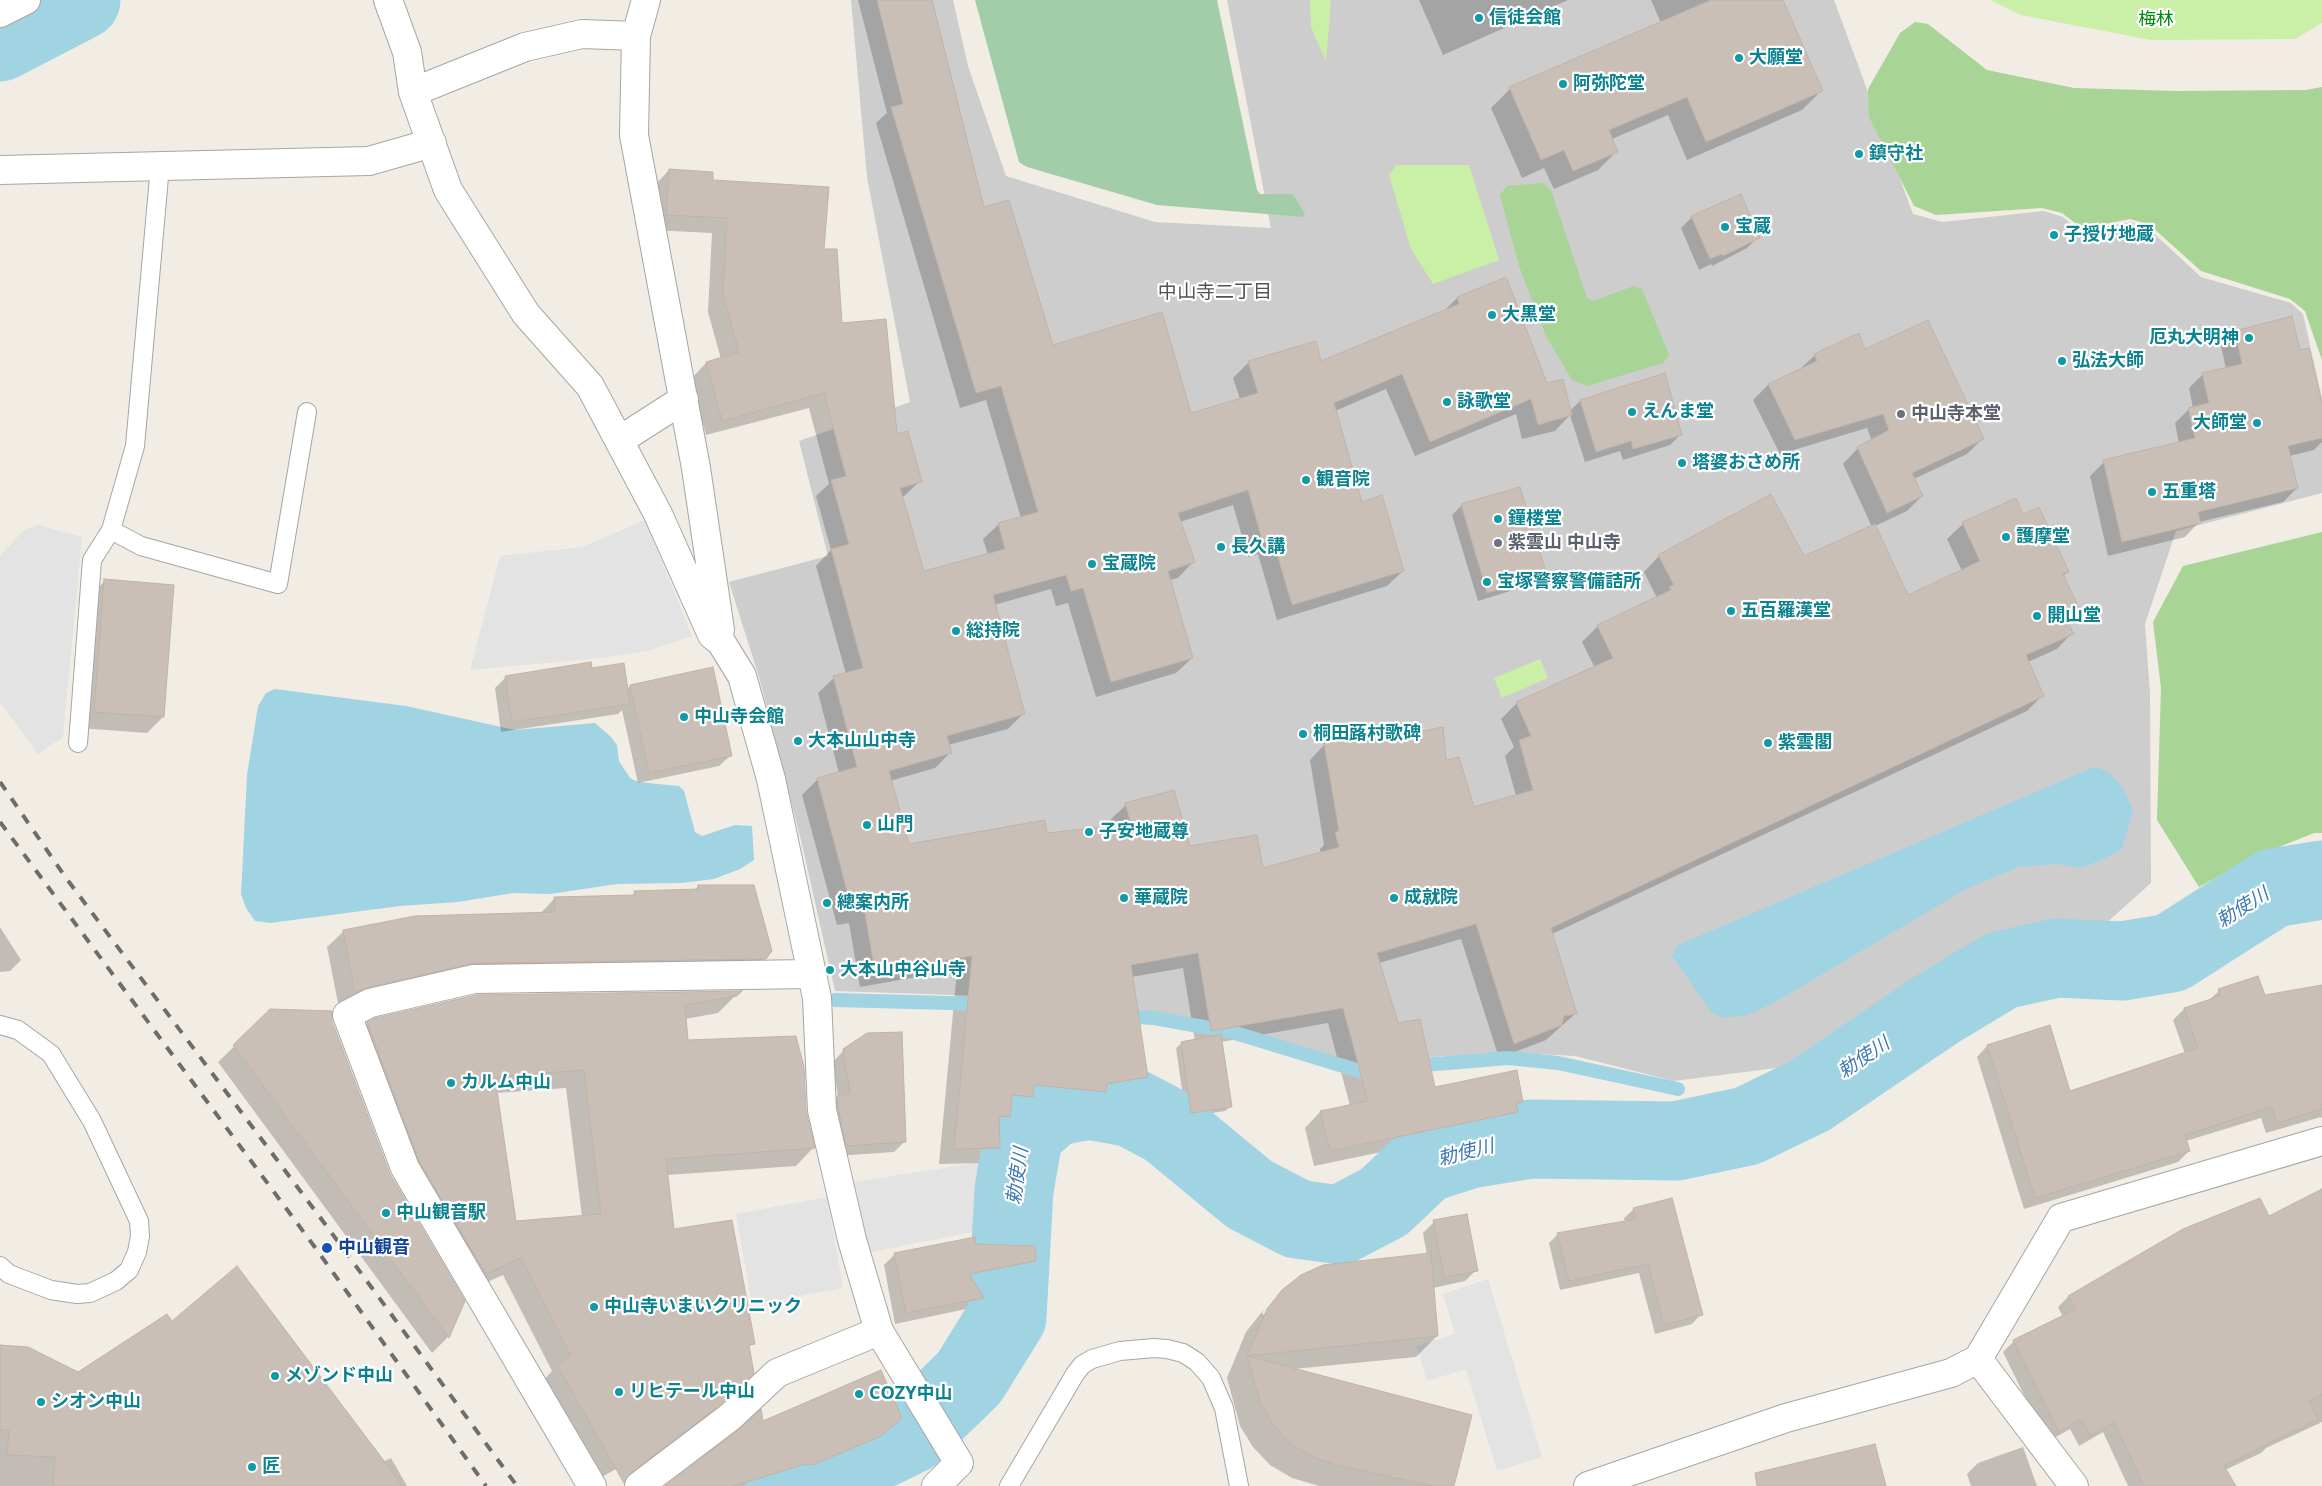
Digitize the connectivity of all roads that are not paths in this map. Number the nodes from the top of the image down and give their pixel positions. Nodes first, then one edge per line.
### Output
1 (26, 0) edge
2 (388, 0) edge
3 (646, 0) edge
4 (0, 14) edge
5 (636, 36) junction
6 (413, 92) junction
7 (432, 143) junction
8 (160, 166) junction
9 (0, 170) edge
10 (684, 399) junction
11 (307, 412) dead end
12 (620, 440) junction
13 (112, 530) junction
14 (722, 642) junction
15 (78, 742) dead end
16 (810, 974) junction
17 (0, 1024) edge
18 (2322, 1141) edge
19 (0, 1266) edge
20 (878, 1331) junction
21 (1978, 1359) junction
22 (592, 1486) edge
23 (639, 1486) edge
24 (936, 1486) edge
25 (1009, 1486) edge
26 (1239, 1486) edge
27 (1588, 1486) edge
28 (2074, 1486) edge

1 - 4 street
2 - 6 street
3 - 5 street
5 - 6 street
5 - 10 street
6 - 7 street
7 - 8 street
7 - 12 street
8 - 9 street
8 - 13 lane
10 - 12 street
10 - 14 street
11 - 13 lane
12 - 14 street
13 - 15 lane
14 - 16 street
16 - 20 street
16 - 22 street
17 - 19 lane
18 - 21 street
20 - 23 street
20 - 24 street
21 - 27 street
21 - 28 street
25 - 26 lane

